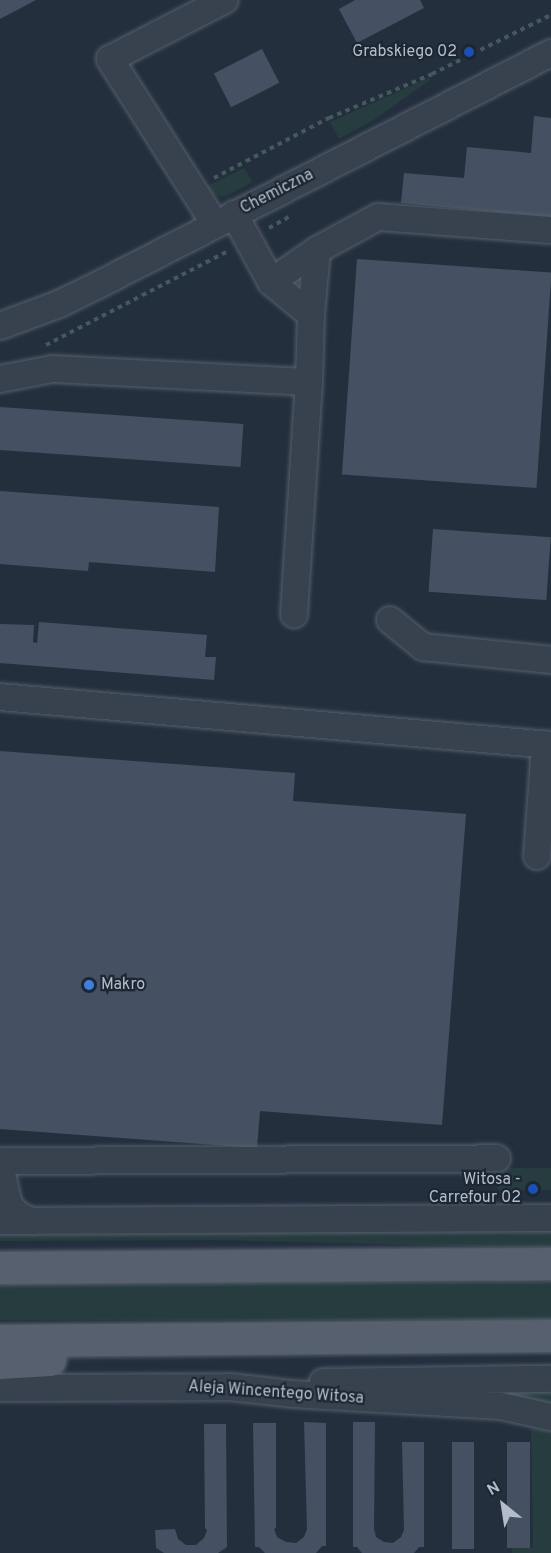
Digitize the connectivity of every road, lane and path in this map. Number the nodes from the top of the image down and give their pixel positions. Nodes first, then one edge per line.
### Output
1 (225, 0) edge
2 (551, 15) edge
3 (551, 53) edge
4 (193, 189) junction
5 (225, 219) junction
6 (273, 225) dead end
7 (551, 230) edge
8 (248, 241) junction
9 (317, 250) junction
10 (271, 282) junction
11 (311, 315) junction
12 (0, 326) edge
13 (39, 348) dead end
14 (0, 379) edge
15 (309, 382) junction
16 (294, 615) dead end
17 (390, 620) dead end
18 (551, 660) edge
19 (0, 697) edge
20 (548, 745) edge
21 (537, 856) dead end
22 (497, 1158) dead end
23 (0, 1161) edge
24 (0, 1165) edge
25 (551, 1218) edge
26 (0, 1221) edge
27 (31, 1221) junction
28 (0, 1254) edge
29 (551, 1264) edge
30 (0, 1268) edge
31 (88, 1268) junction
32 (551, 1336) edge
33 (199, 1340) junction
34 (0, 1341) edge
35 (0, 1364) edge
36 (548, 1379) edge
37 (230, 1387) junction
38 (0, 1388) edge
39 (551, 1417) edge

1 - 4 street
2 - 4 path
3 - 5 street, Chemiczna
4 - 5 street
5 - 8 street
5 - 12 street, Chemiczna
6 - 8 path
7 - 9 street
8 - 10 street
8 - 13 path
9 - 10 street
9 - 11 street
10 - 11 street
11 - 15 street
14 - 15 street
15 - 16 street
17 - 18 street
19 - 20 street
20 - 21 street
22 - 23 street
24 - 27 street
25 - 27 street
26 - 27 street
28 - 31 main road
29 - 31 main road
30 - 31 main road
32 - 33 main road
33 - 34 main road
33 - 35 main road
36 - 37 street
37 - 38 street, Aleja Wincentego Witosa
37 - 39 street, Aleja Wincentego Witosa

